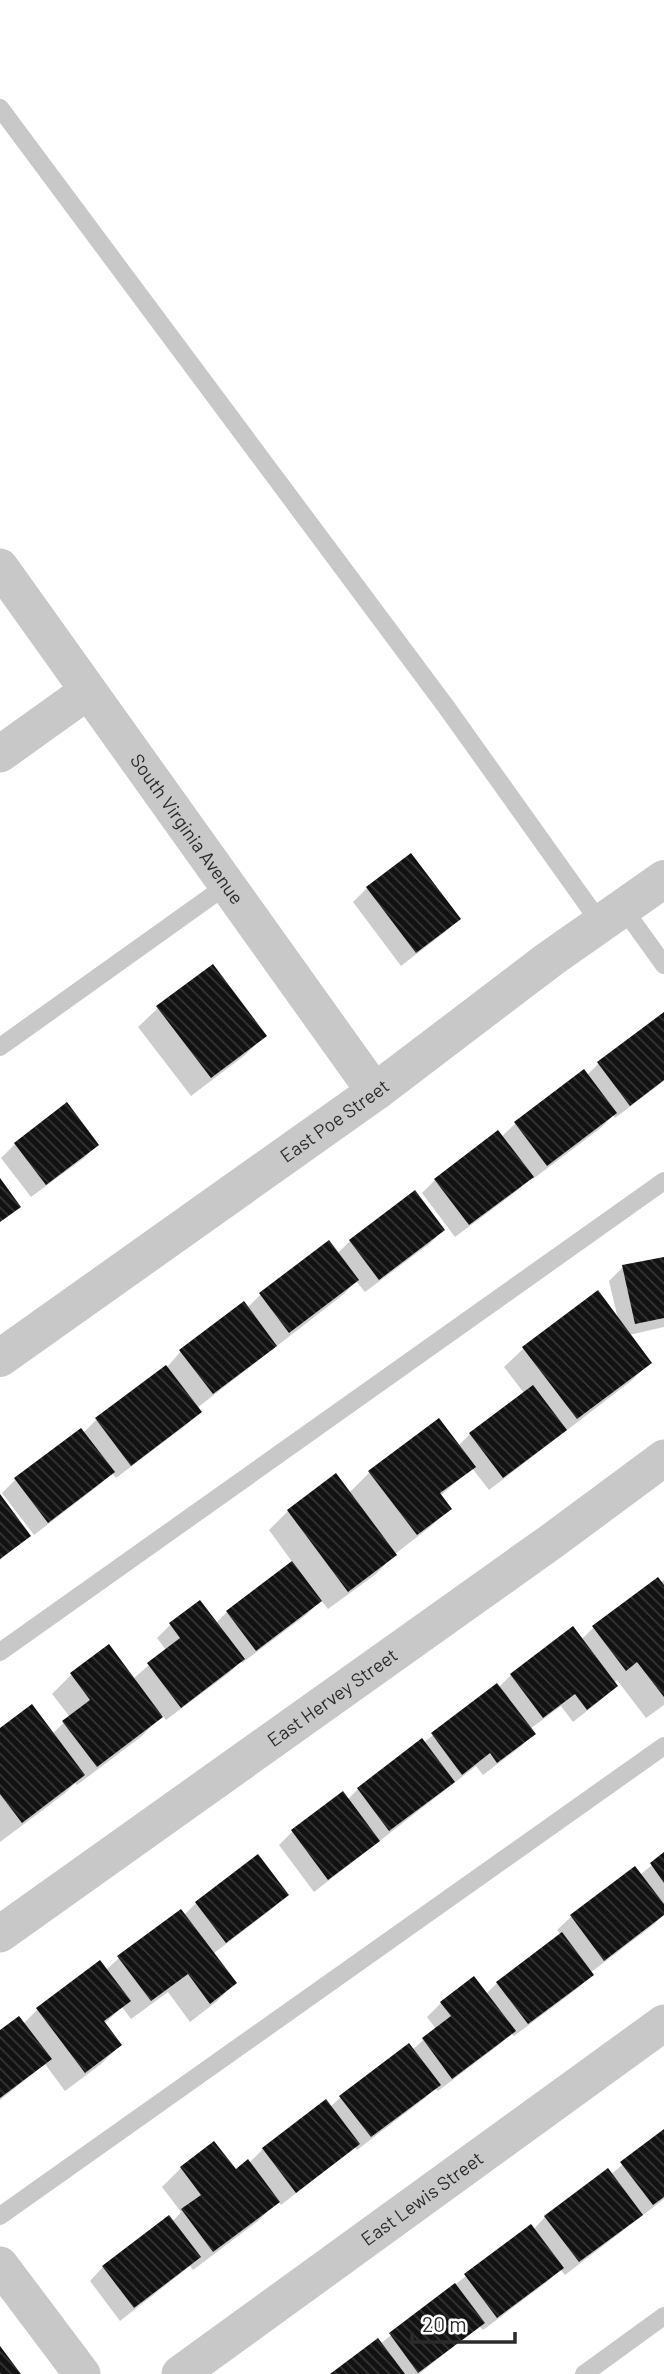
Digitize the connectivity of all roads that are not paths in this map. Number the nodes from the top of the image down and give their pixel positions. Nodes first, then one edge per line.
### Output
1 (0, 108) edge
2 (0, 567) edge
3 (88, 691) junction
4 (0, 754) edge
5 (664, 879) edge
6 (227, 885) junction
7 (612, 916) junction
8 (664, 965) edge
9 (0, 1048) edge
10 (374, 1092) junction
11 (664, 1181) edge
12 (0, 1359) edge
13 (664, 1458) edge
14 (0, 1651) edge
15 (664, 1746) edge
16 (0, 1934) edge
17 (664, 2023) edge
18 (0, 2217) edge
19 (0, 2265) edge
20 (664, 2316) edge
21 (82, 2374) edge
22 (180, 2374) edge
23 (584, 2374) edge

1 - 7 lane
2 - 3 street, South Virginia Avenue
3 - 4 street
3 - 6 street, South Virginia Avenue
5 - 7 street, East Poe Street
6 - 9 lane
6 - 10 street, South Virginia Avenue
7 - 8 lane
7 - 10 street, East Poe Street
10 - 12 street, East Poe Street
11 - 14 lane
13 - 16 street, East Hervey Street
15 - 18 lane
17 - 22 street, East Lewis Street
19 - 21 street
20 - 23 lane

